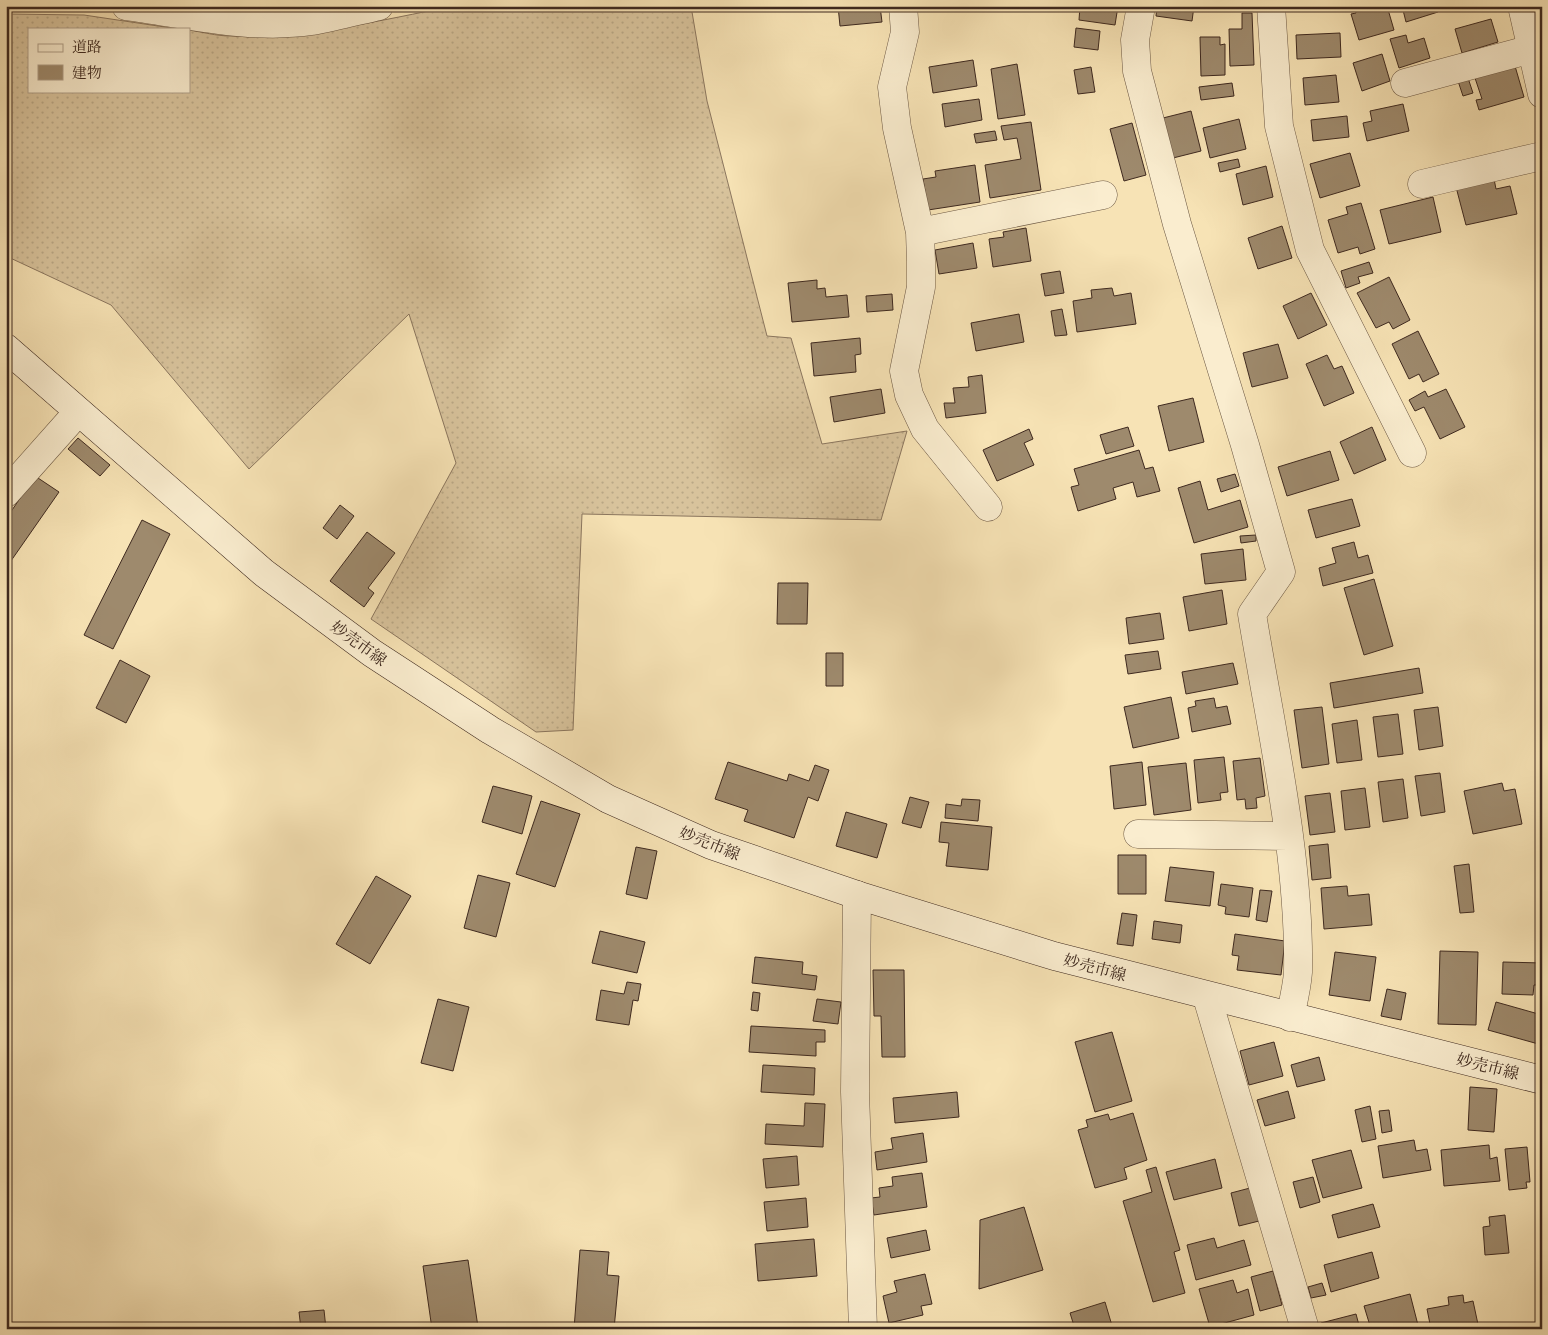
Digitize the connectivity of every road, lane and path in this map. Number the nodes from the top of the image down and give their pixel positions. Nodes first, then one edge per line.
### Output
1 (126, 6) edge
2 (379, 6) edge
3 (903, 6) edge
4 (1141, 6) edge
5 (1270, 6) edge
6 (1530, 14) edge
7 (1532, 49) junction
8 (1405, 83) dead end
9 (1542, 94) edge
10 (1542, 156) edge
11 (1422, 184) dead end
12 (1103, 195) dead end
13 (920, 232) junction
14 (6, 348) edge
15 (78, 412) junction
16 (1412, 453) dead end
17 (6, 494) edge
18 (988, 507) dead end
19 (1138, 834) dead end
20 (1288, 836) junction
21 (857, 895) junction
22 (1207, 997) junction
23 (1290, 1018) junction
24 (1542, 1080) edge
25 (863, 1329) edge
26 (1305, 1329) edge

1 - 2 street
3 - 13 street
4 - 20 street
5 - 16 street
6 - 7 street
7 - 8 street
7 - 9 street
10 - 11 street
12 - 13 street
13 - 18 street
14 - 15 street, 妙売市線
15 - 17 street
15 - 21 street, 妙売市線
19 - 20 street
20 - 23 street
21 - 22 street, 妙売市線
21 - 25 street
22 - 23 street, 妙売市線
22 - 26 street
23 - 24 street, 妙売市線

